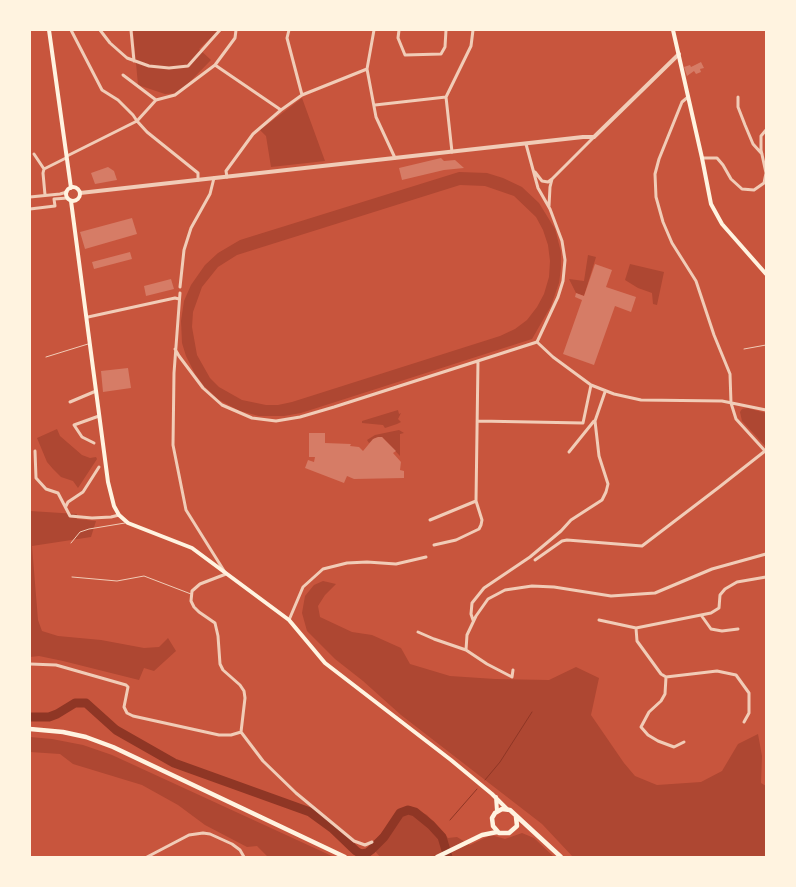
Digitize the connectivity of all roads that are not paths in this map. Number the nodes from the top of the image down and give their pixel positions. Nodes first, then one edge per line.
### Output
1 (49, 30) edge
2 (71, 30) edge
3 (100, 30) edge
4 (131, 30) edge
5 (220, 30) edge
6 (236, 30) edge
7 (289, 30) edge
8 (374, 30) edge
9 (399, 30) edge
10 (446, 30) edge
11 (473, 30) edge
12 (673, 30) edge
13 (679, 54) junction
14 (134, 62) junction
15 (215, 65) junction
16 (367, 69) junction
17 (123, 75) dead end
18 (302, 95) junction
19 (446, 97) junction
20 (688, 97) junction
21 (738, 97) dead end
22 (156, 100) junction
23 (375, 105) junction
24 (281, 110) junction
25 (137, 121) junction
26 (766, 130) edge
27 (594, 138) junction
28 (526, 144) junction
29 (452, 152) junction
30 (34, 154) dead end
31 (762, 154) junction
32 (66, 157) junction
33 (394, 158) junction
34 (702, 158) junction
35 (533, 169) junction
36 (44, 170) junction
37 (227, 177) junction
38 (214, 178) junction
39 (552, 179) junction
40 (198, 180) junction
41 (71, 188) junction
42 (67, 192) junction
43 (80, 193) junction
44 (45, 196) junction
45 (30, 197) edge
46 (54, 197) junction
47 (70, 200) junction
48 (549, 207) junction
49 (30, 209) edge
50 (766, 274) edge
51 (180, 287) dead end
52 (180, 293) dead end
53 (179, 299) junction
54 (88, 317) junction
55 (537, 342) junction
56 (91, 343) junction
57 (766, 345) edge
58 (175, 348) junction
59 (744, 349) dead end
60 (46, 357) dead end
61 (478, 361) junction
62 (185, 364) junction
63 (174, 365) junction
64 (591, 385) junction
65 (97, 390) junction
66 (606, 392) junction
67 (70, 402) dead end
68 (732, 403) junction
69 (766, 410) edge
70 (100, 415) junction
71 (478, 421) junction
72 (595, 421) junction
73 (94, 443) dead end
74 (35, 451) dead end
75 (765, 451) edge
76 (570, 452) dead end
77 (99, 467) dead end
78 (476, 502) junction
79 (65, 509) junction
80 (119, 515) junction
81 (430, 520) dead end
82 (128, 523) junction
83 (70, 543) dead end
84 (434, 546) dead end
85 (766, 554) edge
86 (426, 557) dead end
87 (535, 560) dead end
88 (226, 574) junction
89 (72, 577) dead end
90 (766, 577) edge
91 (191, 595) junction
92 (701, 615) junction
93 (289, 620) junction
94 (599, 620) dead end
95 (473, 621) junction
96 (636, 628) junction
97 (738, 629) dead end
98 (418, 632) dead end
99 (466, 650) junction
100 (30, 664) edge
101 (513, 670) dead end
102 (666, 677) junction
103 (744, 722) dead end
104 (30, 728) edge
105 (241, 732) junction
106 (684, 742) dead end
107 (496, 797) junction
108 (507, 809) junction
109 (497, 811) junction
110 (516, 817) junction
111 (492, 824) junction
112 (516, 828) junction
113 (530, 828) junction
114 (496, 832) junction
115 (482, 835) junction
116 (372, 842) dead end
117 (147, 857) edge
118 (244, 857) edge
119 (344, 857) edge
120 (437, 857) edge
121 (561, 857) edge

1 - 32 main road
2 - 25 street
3 - 14 street
4 - 14 street
5 - 14 street
6 - 15 street
7 - 18 street
8 - 16 street
9 - 10 street
11 - 19 street
12 - 13 main road
13 - 20 main road
13 - 27 street
15 - 22 street
15 - 24 street
16 - 18 street
16 - 23 street
17 - 22 street
18 - 24 street
19 - 23 street
19 - 29 street
20 - 34 main road
20 - 68 street
21 - 31 street
22 - 25 street
23 - 33 street
24 - 37 street
25 - 32 street
25 - 40 street
26 - 31 street
27 - 28 street
27 - 39 street
28 - 29 street
28 - 35 street
29 - 33 street
30 - 36 street
31 - 34 street
32 - 36 street
32 - 41 main road
33 - 37 street
34 - 50 main road
35 - 39 street
35 - 48 street
36 - 44 street
37 - 38 street
38 - 40 street
38 - 51 street
39 - 48 street
40 - 43 street
41 - 42 main road
41 - 43 main road
42 - 46 street
42 - 47 main road
43 - 47 main road
44 - 45 street
44 - 46 street
46 - 47 street
46 - 49 street
47 - 54 main road
48 - 55 street
52 - 53 street
53 - 54 street
53 - 58 street
54 - 56 main road
55 - 61 street
55 - 64 street
56 - 60 lane
56 - 65 main road
57 - 59 lane
58 - 62 street
58 - 63 street
61 - 62 street
61 - 71 street
62 - 63 street
63 - 88 street
64 - 66 street
64 - 71 street
65 - 67 street
65 - 70 main road
66 - 68 street
66 - 72 street
68 - 69 street
68 - 75 street
70 - 73 street
70 - 80 main road
71 - 78 street
72 - 76 street
72 - 95 street
74 - 79 street
75 - 87 street
77 - 79 street
78 - 81 street
78 - 84 street
79 - 80 street
80 - 82 main road
82 - 83 lane
82 - 88 main road
85 - 95 street
86 - 93 street
88 - 91 street
88 - 93 main road
89 - 91 lane
90 - 92 street
91 - 105 street
92 - 96 street
92 - 97 street
93 - 107 main road
94 - 96 street
95 - 99 street
96 - 102 street
98 - 99 street
99 - 101 street
100 - 105 street
102 - 103 street
102 - 106 street
104 - 119 main road
105 - 116 street
107 - 108 main road
107 - 109 main road
108 - 109 main road
108 - 110 main road
109 - 111 main road
110 - 112 main road
110 - 113 main road
111 - 114 main road
111 - 115 main road
112 - 113 main road
112 - 114 main road
113 - 121 main road
114 - 115 main road
115 - 120 main road
117 - 118 street

